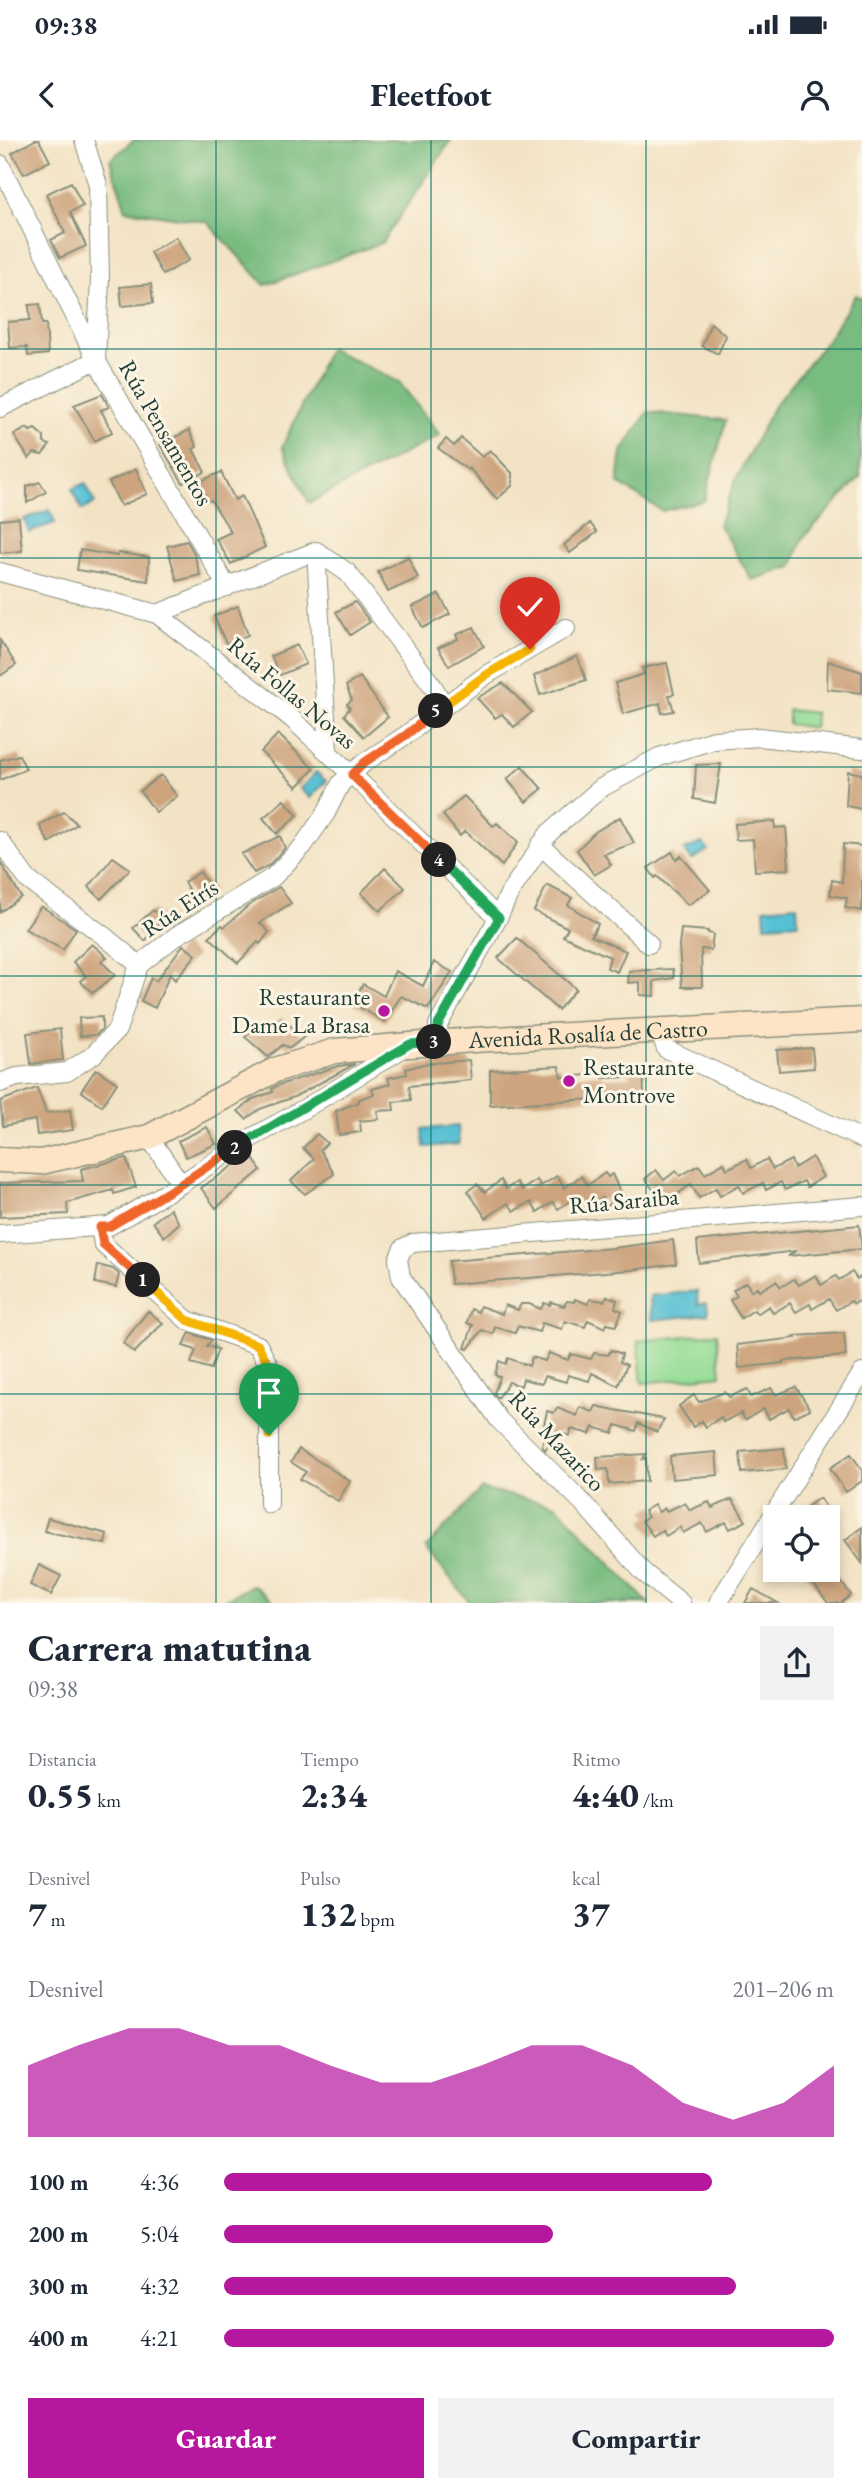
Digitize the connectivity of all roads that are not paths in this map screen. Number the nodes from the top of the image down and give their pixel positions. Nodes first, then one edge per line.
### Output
1 (84, 140) edge
2 (0, 164) edge
3 (96, 360) junction
4 (0, 408) edge
5 (316, 551) junction
6 (0, 572) edge
7 (227, 587) junction
8 (157, 614) junction
9 (566, 628) dead end
10 (444, 705) junction
11 (862, 749) edge
12 (328, 752) junction
13 (352, 775) junction
14 (0, 841) edge
15 (540, 845) junction
16 (499, 918) junction
17 (649, 944) dead end
18 (139, 965) junction
19 (862, 1020) edge
20 (660, 1032) junction
21 (439, 1042) junction
22 (410, 1044) junction
23 (0, 1083) edge
24 (149, 1137) junction
25 (862, 1139) edge
26 (0, 1160) edge
27 (181, 1184) junction
28 (862, 1206) edge
29 (100, 1227) junction
30 (0, 1234) edge
31 (398, 1259) joint
32 (862, 1373) edge
33 (269, 1504) dead end
34 (681, 1603) edge
35 (718, 1603) edge

1 - 3 street
2 - 3 street
3 - 4 street, Rúa Pensamentos
3 - 7 street, Rúa Pensamentos
5 - 7 street
5 - 10 street
5 - 12 street
6 - 8 street, Rúa Follas Novas
7 - 8 street
8 - 12 street, Rúa Follas Novas
9 - 10 street, Rúa Eirís
10 - 13 street, Rúa Eirís
11 - 15 street
12 - 13 street, Rúa Follas Novas
13 - 16 street, Rúa Follas Novas
13 - 18 street, Rúa Eirís
14 - 18 street
15 - 16 street
15 - 17 street
16 - 21 street
18 - 23 street, Rúa Eirís
19 - 20 street, Avenida Rosalía de Castro
20 - 21 street, Avenida Rosalía de Castro
20 - 25 street
21 - 22 street, Avenida Rosalía de Castro
22 - 24 street, Avenida Rosalía de Castro
22 - 27 street
24 - 26 street, Avenida Rosalía de Castro
24 - 27 street
27 - 29 street
28 - 31 street, Rúa Saraiba
29 - 30 street
29 - 33 street
31 - 34 street, Rúa Mazarico
32 - 35 street

